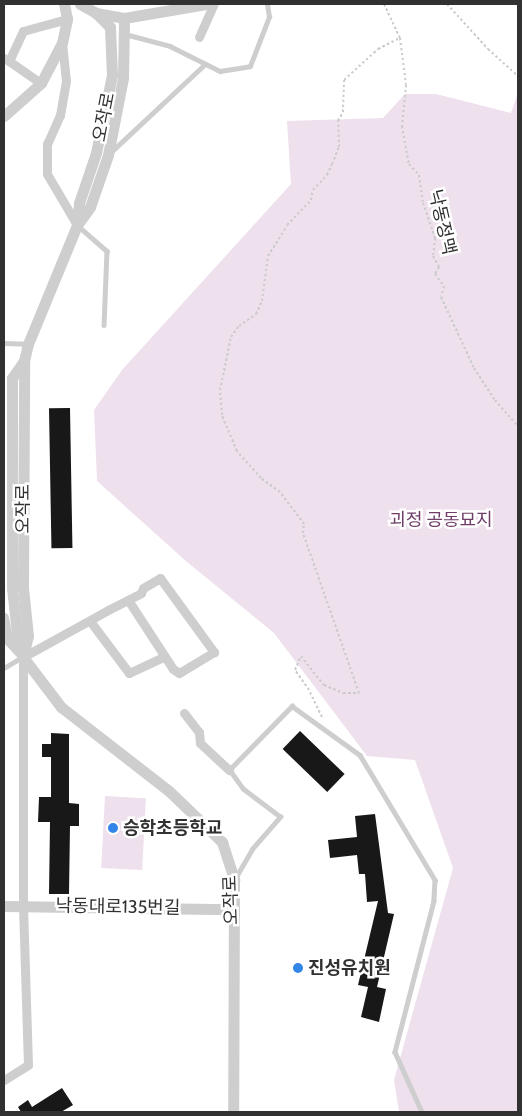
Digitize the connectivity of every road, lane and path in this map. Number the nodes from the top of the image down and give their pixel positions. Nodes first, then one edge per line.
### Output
1 (64, 4) edge
2 (80, 4) edge
3 (206, 4) edge
4 (214, 4) edge
5 (268, 4) edge
6 (384, 4) edge
7 (446, 4) edge
8 (96, 13) junction
9 (124, 18) junction
10 (67, 19) junction
11 (124, 34) junction
12 (199, 37) dead end
13 (400, 38) junction
14 (62, 43) junction
15 (6, 59) edge
16 (205, 64) junction
17 (518, 76) edge
18 (41, 83) junction
19 (4, 116) edge
20 (108, 155) junction
21 (77, 225) junction
22 (104, 325) dead end
23 (4, 343) edge
24 (28, 344) junction
25 (518, 426) edge
26 (128, 600) junction
27 (4, 617) edge
28 (90, 621) junction
29 (23, 657) junction
30 (163, 657) junction
31 (4, 668) edge
32 (184, 713) dead end
33 (334, 738) junction
34 (229, 770) junction
35 (234, 880) junction
36 (4, 906) edge
37 (23, 906) junction
38 (232, 909) junction
39 (4, 1080) edge
40 (233, 1112) edge
41 (422, 1112) edge

1 - 10 street
2 - 8 street
3 - 9 street
4 - 12 street
5 - 16 lane
6 - 13 path, 낙동정맥
7 - 17 path
8 - 9 street
8 - 21 street, 오작로
9 - 11 street, 오작로
10 - 14 street
10 - 15 street
11 - 16 lane
11 - 20 street, 오작로
13 - 25 path, 낙동정맥
13 - 33 path
14 - 18 street
14 - 21 street
15 - 18 street
16 - 20 lane
18 - 19 street
20 - 21 street, 오작로
21 - 22 lane
21 - 24 street, 오작로
23 - 24 lane
24 - 29 street, 오작로
26 - 28 street
26 - 30 street
26 - 30 street
27 - 29 street
28 - 29 street
28 - 30 street
29 - 31 lane
29 - 35 street, 오작로
29 - 37 street
32 - 34 street
33 - 34 lane
33 - 41 lane
34 - 35 lane
35 - 38 street, 오작로
36 - 37 street, 낙동대로135번길
37 - 38 street, 낙동대로135번길
37 - 39 street
38 - 40 street, 오작로

